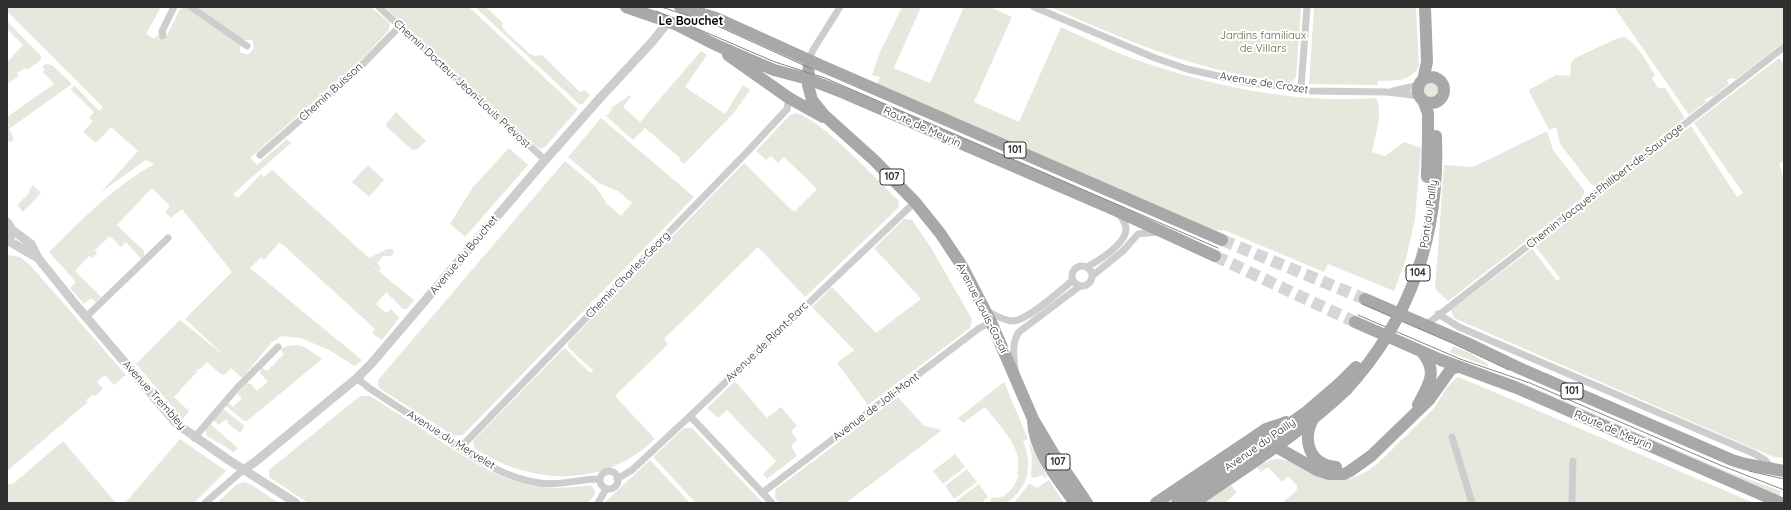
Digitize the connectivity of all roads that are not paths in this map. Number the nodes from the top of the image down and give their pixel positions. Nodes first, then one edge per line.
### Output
1 (174, 7) edge
2 (191, 7) edge
3 (379, 7) edge
4 (626, 7) edge
5 (679, 7) edge
6 (840, 7) edge
7 (1034, 7) edge
8 (1307, 7) edge
9 (1425, 7) edge
10 (1433, 7) edge
11 (668, 22) junction
12 (400, 26) junction
13 (163, 36) dead end
14 (716, 45) junction
15 (247, 46) dead end
16 (1784, 47) edge
17 (809, 60) junction
18 (808, 78) junction
19 (1438, 79) junction
20 (1422, 81) junction
21 (1301, 88) junction
22 (1387, 92) junction
23 (789, 98) junction
24 (1422, 99) junction
25 (1437, 101) junction
26 (831, 122) junction
27 (1432, 136) junction
28 (260, 155) dead end
29 (545, 160) junction
30 (915, 202) junction
31 (1119, 212) junction
32 (9, 226) edge
33 (1160, 232) junction
34 (168, 238) dead end
35 (7, 240) edge
36 (1222, 240) tunnel mouth
37 (1215, 256) tunnel mouth
38 (38, 258) junction
39 (1087, 267) junction
40 (1092, 276) junction
41 (1073, 280) junction
42 (1080, 286) junction
43 (1365, 299) tunnel mouth
44 (984, 310) junction
45 (1438, 314) junction
46 (86, 317) junction
47 (991, 322) junction
48 (1355, 322) tunnel mouth
49 (1426, 325) junction
50 (278, 347) dead end
51 (1422, 352) junction
52 (1457, 367) junction
53 (357, 378) junction
54 (1016, 378) junction
55 (1343, 386) joint
56 (1414, 413) junction
57 (690, 416) junction
58 (1306, 416) junction
59 (1033, 419) junction
60 (1452, 437) dead end
61 (194, 438) junction
62 (1277, 445) junction
63 (460, 448) junction
64 (1573, 461) dead end
65 (1357, 466) junction
66 (243, 470) junction
67 (1778, 470) edge
68 (600, 479) junction
69 (617, 479) junction
70 (606, 489) junction
71 (762, 493) junction
72 (205, 503) edge
73 (296, 503) edge
74 (598, 503) edge
75 (772, 503) edge
76 (1075, 503) edge
77 (1087, 503) edge
78 (1156, 503) edge
79 (1177, 503) edge
80 (1194, 503) edge
81 (1472, 503) edge
82 (1572, 503) edge
83 (1781, 503) edge

1 - 13 street
2 - 15 street
3 - 12 street, Chemin Docteur Jean-Louis Prévost
4 - 11 main road, Route de Meyrin / 101
5 - 11 main road
5 - 17 main road, Route de Meyrin / 101
6 - 17 street
7 - 21 street, Avenue de Crozet
8 - 21 street
9 - 20 main road
10 - 19 main road
11 - 14 main road, Route de Meyrin / 101
11 - 29 street, Avenue du Bouchet
12 - 28 street, Chemin Buisson
12 - 29 street, Chemin Docteur Jean-Louis Prévost
14 - 18 main road, Route de Meyrin / 101
14 - 23 main road, Avenue Louis-Casaï / 107
16 - 45 street, Chemin Jacques-Philibert-de-Sauvage
17 - 18 main road, Avenue Louis-Casaï
17 - 36 main road, Route de Meyrin / 101
18 - 26 main road, Avenue Louis-Casaï / 107
18 - 31 main road, Route de Meyrin / 101
19 - 20 main road
19 - 25 main road
20 - 22 street, Avenue de Crozet
20 - 24 main road
21 - 22 street, Avenue de Crozet
22 - 24 street, Avenue de Crozet
23 - 26 main road, Avenue Louis-Casaï / 107
23 - 63 street, Chemin Charles-Georg
24 - 25 main road
24 - 27 main road, 104
25 - 27 main road, 104
26 - 30 main road, Avenue Louis-Casaï / 107
27 - 55 main road, Pont du Pailly / 104, bridge
29 - 53 street, Avenue du Bouchet
30 - 44 main road, Avenue Louis-Casaï / 107
30 - 57 street, Avenue de Riant-Parc
31 - 33 main road, Route de Meyrin / 101
31 - 39 street
32 - 35 street
32 - 38 street, Avenue Trembley
33 - 37 main road, Route de Meyrin / 101
33 - 40 street
34 - 46 street
35 - 38 street, Avenue Trembley
38 - 46 street, Avenue Trembley
39 - 40 street
39 - 41 street
40 - 42 street
41 - 42 street
41 - 44 street
42 - 54 street
43 - 49 main road, Route de Meyrin / 101
44 - 47 main road, Avenue Louis-Casaï / 107
45 - 49 street, Chemin Jacques-Philibert-de-Sauvage
45 - 67 street, Route de Meyrin
46 - 61 street, Avenue Trembley
47 - 54 main road, Avenue Louis-Casaï / 107
47 - 71 street, Avenue de Joli-Mont
48 - 51 main road, Route de Meyrin / 101
49 - 67 main road, Route de Meyrin / 101
50 - 61 street
51 - 52 main road, Route de Meyrin / 101
51 - 56 main road
52 - 56 main road
52 - 83 main road, Route de Meyrin / 101
53 - 63 street, Avenue du Mervelet
53 - 66 street, Avenue du Bouchet
54 - 59 main road, Avenue Louis-Casaï / 107
55 - 58 main road, Avenue du Pailly / 104
56 - 65 main road
57 - 69 street, Avenue de Riant-Parc
57 - 71 street
58 - 62 main road, Avenue du Pailly / 104
58 - 65 main road
58 - 78 main road, 104
58 - 79 main road, Avenue du Pailly / 104
59 - 76 main road, Avenue Louis-Casaï / 107
59 - 77 main road, Avenue Louis-Casaï / 107
60 - 81 street
61 - 66 street, Avenue Trembley
62 - 65 main road
62 - 80 main road, Avenue du Pailly / 104
63 - 68 street, Avenue du Mervelet
64 - 82 street
66 - 72 street
66 - 73 street, Avenue Trembley
68 - 69 street
68 - 70 street
69 - 70 street
70 - 74 street
71 - 75 street

